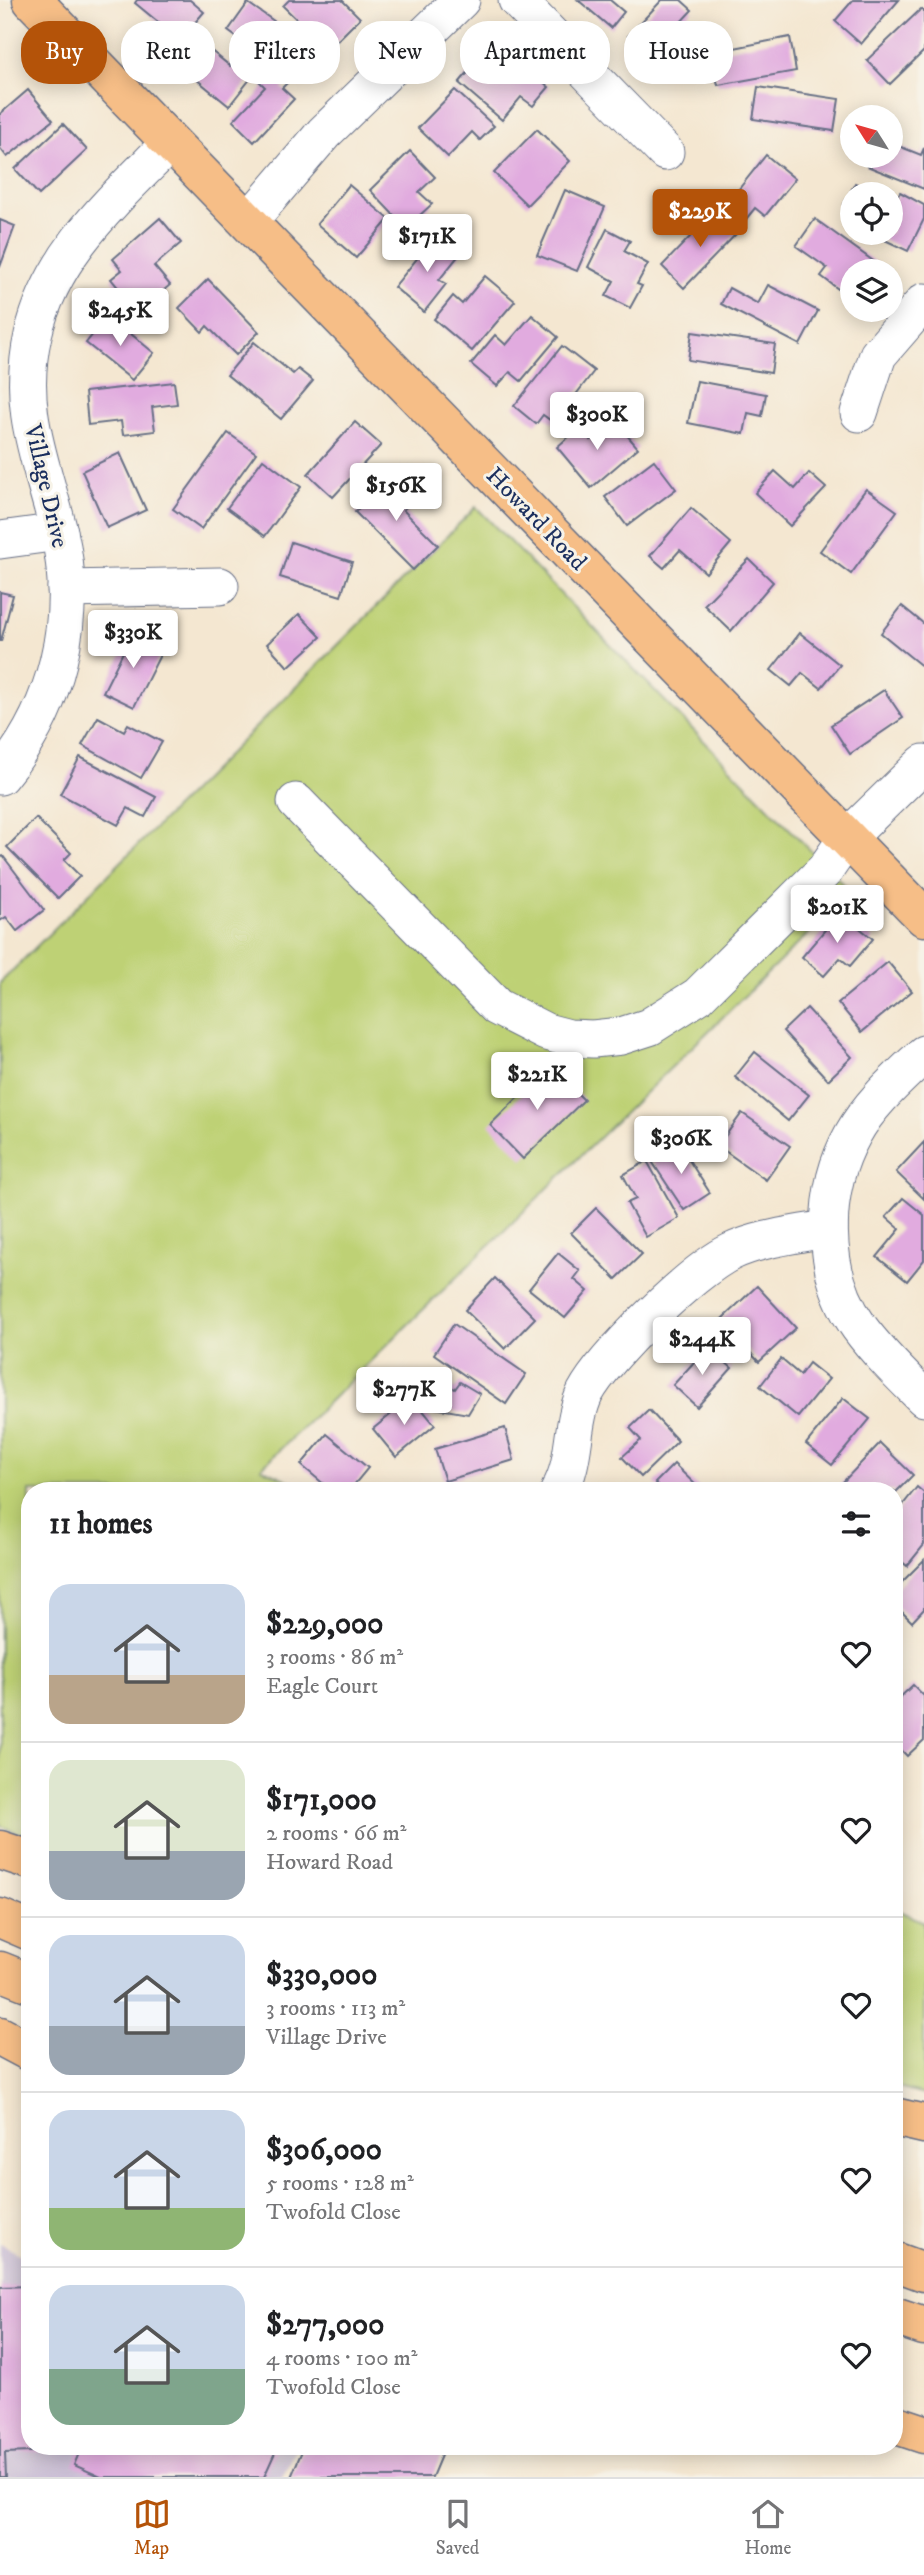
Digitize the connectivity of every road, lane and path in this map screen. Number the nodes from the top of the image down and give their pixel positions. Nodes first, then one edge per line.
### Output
1 (32, 0) edge
2 (461, 0) edge
3 (517, 0) edge
4 (170, 143) junction
5 (665, 152) dead end
6 (239, 213) junction
7 (924, 302) edge
8 (859, 413) dead end
9 (59, 532) junction
10 (0, 540) edge
11 (220, 586) dead end
12 (66, 589) junction
13 (924, 764) edge
14 (0, 776) edge
15 (296, 802) dead end
16 (848, 838) junction
17 (924, 916) edge
18 (924, 1054) edge
19 (830, 1228) junction
20 (924, 1398) edge
21 (563, 1482) edge
22 (0, 1850) edge
23 (21, 1857) edge
24 (0, 1918) edge
25 (21, 1927) edge
26 (0, 1971) edge
27 (21, 1979) edge
28 (0, 2036) edge
29 (21, 2047) edge
30 (903, 2119) edge
31 (924, 2124) edge
32 (903, 2264) edge
33 (924, 2272) edge
34 (903, 2319) edge
35 (924, 2326) edge
36 (903, 2427) edge
37 (924, 2434) edge

1 - 4 main road, Howard Road
2 - 6 street
3 - 5 street
4 - 6 main road, Howard Road
4 - 9 street, Village Drive
6 - 16 main road, Howard Road
7 - 8 street
9 - 10 street
9 - 12 street, Village Drive
11 - 12 street
12 - 14 street, Village Drive
13 - 16 street
15 - 16 street
16 - 17 main road, Howard Road
18 - 19 street
19 - 20 street
19 - 21 street
22 - 23 main road
24 - 25 main road
26 - 27 main road
28 - 29 main road
30 - 31 main road
32 - 33 main road
34 - 35 main road
36 - 37 main road

